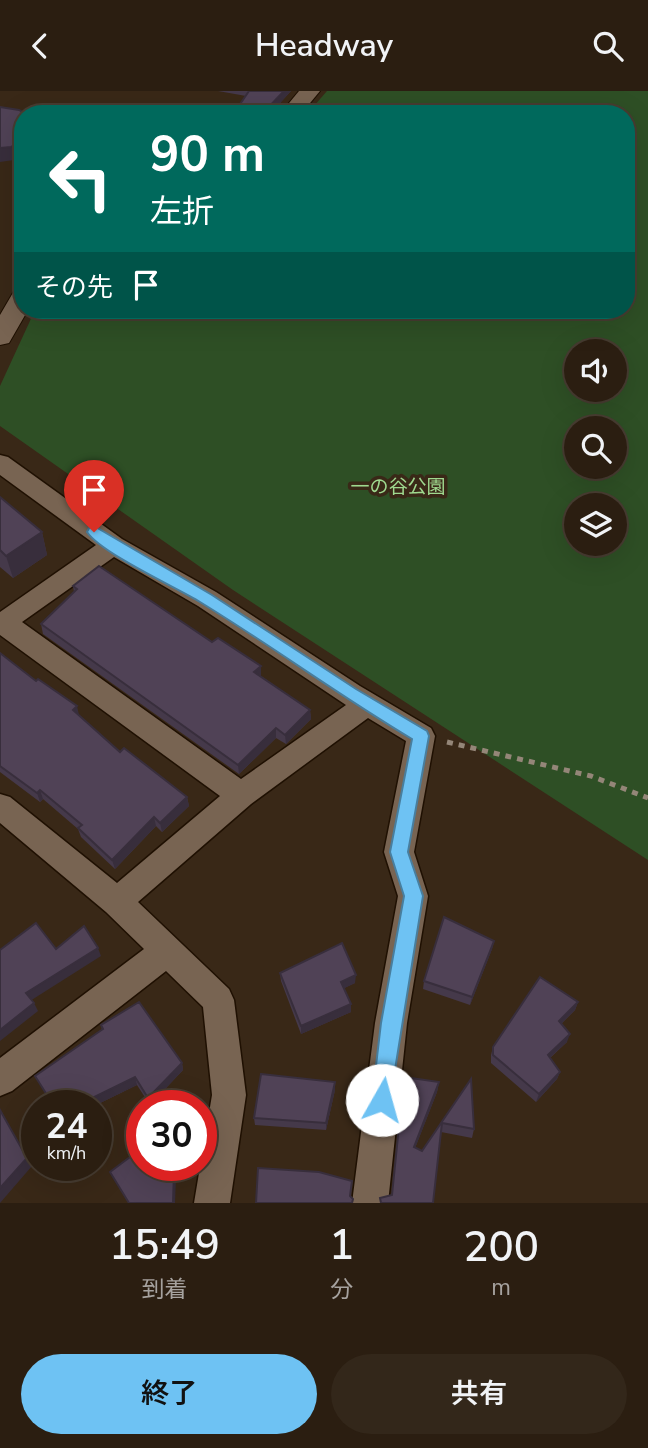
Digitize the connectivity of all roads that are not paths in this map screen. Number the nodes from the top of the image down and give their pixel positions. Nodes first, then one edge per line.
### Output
1 (310, 91) edge
2 (298, 105) edge
3 (14, 312) edge
4 (0, 337) edge
5 (0, 463) edge
6 (113, 545) junction
7 (2, 624) edge
8 (367, 704) junction
9 (241, 795) junction
10 (0, 806) edge
11 (117, 902) junction
12 (167, 951) junction
13 (0, 1079) edge
14 (212, 1203) edge
15 (370, 1203) edge

1 - 2 street
3 - 4 street
5 - 6 street
6 - 7 street
6 - 8 street
7 - 9 street
8 - 9 street
8 - 15 street
9 - 11 street
10 - 11 street
11 - 12 street
12 - 13 street
12 - 14 street

